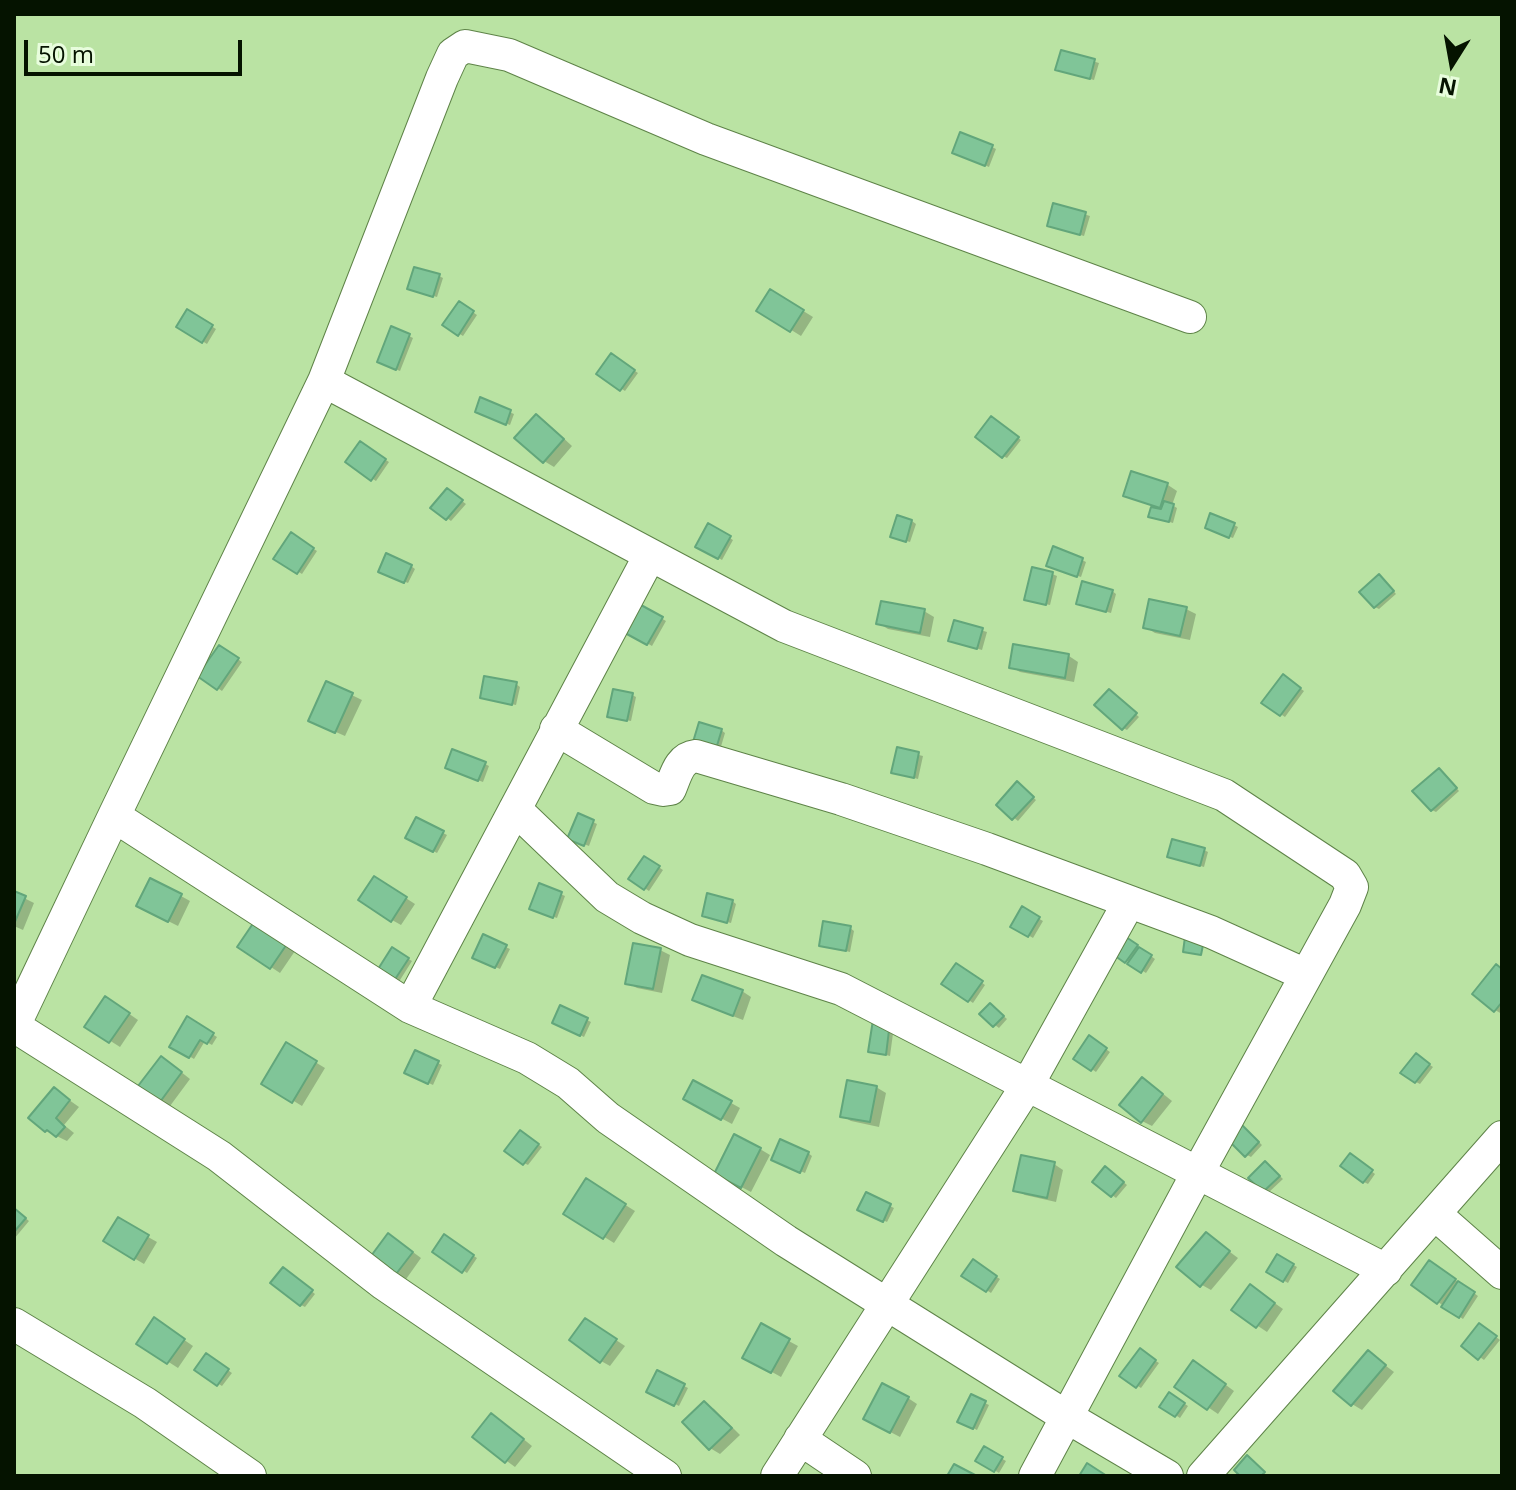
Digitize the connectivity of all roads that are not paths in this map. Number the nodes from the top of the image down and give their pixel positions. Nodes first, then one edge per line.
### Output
1 (1190, 317) dead end
2 (324, 381) junction
3 (650, 555) junction
4 (556, 729) junction
5 (515, 809) junction
6 (114, 816) junction
7 (1129, 902) junction
8 (1306, 975) junction
9 (410, 1007) junction
10 (14, 1026) edge
11 (1028, 1084) junction
12 (1502, 1137) edge
13 (1197, 1174) junction
14 (1435, 1214) junction
15 (1386, 1270) junction
16 (1502, 1273) edge
17 (888, 1306) junction
18 (14, 1324) edge
19 (1067, 1417) junction
20 (800, 1439) junction
21 (250, 1476) edge
22 (665, 1476) edge
23 (777, 1476) edge
24 (855, 1476) edge
25 (1035, 1476) edge
26 (1167, 1476) edge
27 (1203, 1476) edge

1 - 2 street
2 - 3 street
2 - 6 street
3 - 4 street
3 - 8 street
4 - 5 street
4 - 7 street
5 - 9 street
5 - 11 street
6 - 9 street
6 - 10 street
7 - 8 street
7 - 11 street
8 - 13 street
9 - 17 street
10 - 22 street
11 - 13 street
11 - 17 street
12 - 14 street
13 - 15 street
13 - 19 street
14 - 15 street
14 - 16 street
15 - 27 street
17 - 19 street
17 - 20 street
18 - 21 street
19 - 25 street
19 - 26 street
20 - 23 street
20 - 24 street

